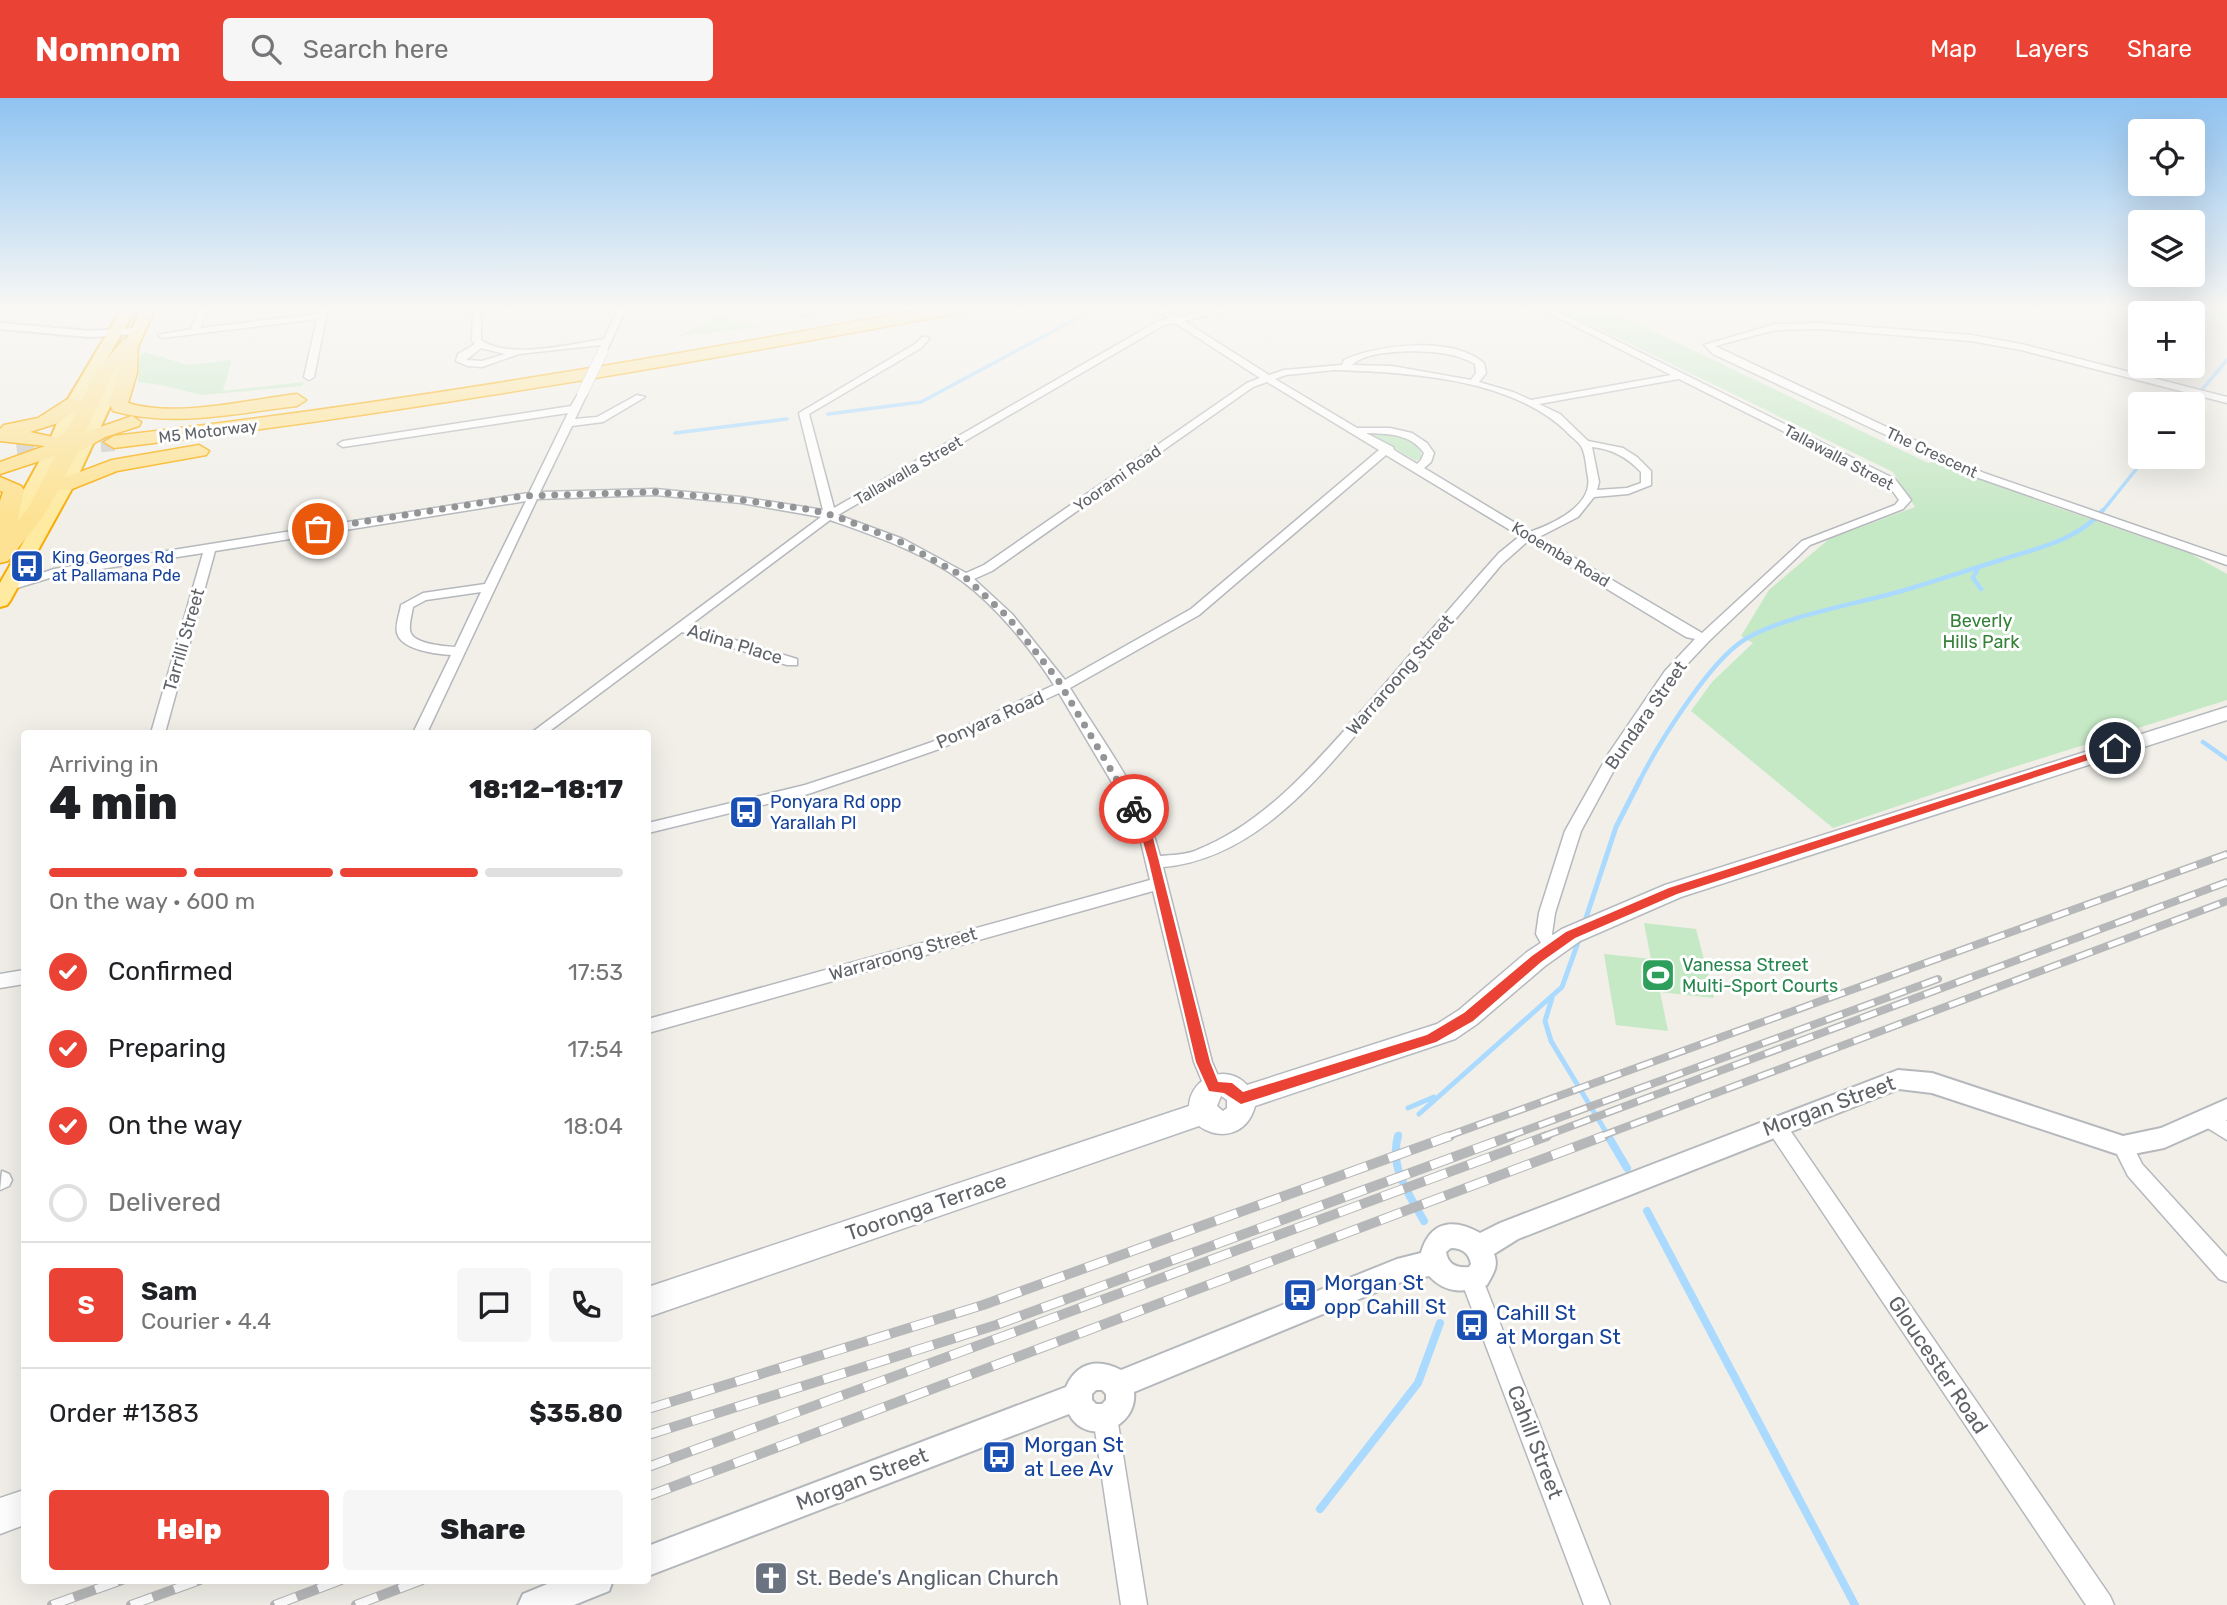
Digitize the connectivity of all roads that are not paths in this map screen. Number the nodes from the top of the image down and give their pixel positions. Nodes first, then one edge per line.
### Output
1 (95, 377) edge
2 (102, 377) edge
3 (127, 377) edge
4 (447, 377) edge
5 (532, 377) edge
6 (577, 377) edge
7 (590, 377) edge
8 (639, 377) edge
9 (865, 377) edge
10 (1067, 377) edge
11 (1267, 377) joint
12 (1447, 377) edge
13 (1478, 377) edge
14 (1673, 377) edge
15 (1684, 377) edge
16 (1770, 377) edge
17 (2140, 377) edge
18 (1475, 382) junction
19 (341, 395) dead end
20 (640, 397) dead end
21 (315, 398) dead end
22 (2222, 398) edge
23 (1531, 402) junction
24 (74, 404) junction
25 (574, 409) junction
26 (187, 411) junction
27 (599, 420) junction
28 (568, 423) junction
29 (1358, 430) junction
30 (0, 433) edge
31 (71, 443) junction
32 (343, 444) dead end
33 (1585, 444) junction
34 (215, 449) junction
35 (1390, 449) junction
36 (552, 455) junction
37 (1419, 467) junction
38 (0, 468) edge
39 (0, 483) edge
40 (65, 485) junction
41 (1591, 494) junction
42 (533, 496) junction
43 (1905, 500) joint
44 (830, 515) junction
45 (1531, 536) junction
46 (210, 547) junction
47 (2, 550) edge
48 (2227, 561) edge
49 (966, 578) junction
50 (490, 587) junction
51 (3, 594) edge
52 (679, 627) junction
53 (1704, 638) junction
54 (460, 651) junction
55 (792, 662) dead end
56 (1062, 687) junction
57 (2227, 713) edge
58 (159, 730) edge
59 (422, 730) edge
60 (542, 730) edge
61 (651, 827) edge
62 (1154, 862) junction
63 (1160, 885) junction
64 (1561, 941) junction
65 (21, 978) edge
66 (0, 981) edge
67 (651, 1025) edge
68 (1209, 1100) junction
69 (2217, 1113) edge
70 (1776, 1126) junction
71 (2227, 1132) edge
72 (2123, 1146) junction
73 (1480, 1251) junction
74 (1435, 1262) junction
75 (2227, 1272) edge
76 (1472, 1280) junction
77 (651, 1301) edge
78 (1117, 1385) junction
79 (1077, 1397) junction
80 (1105, 1417) junction
81 (21, 1509) edge
82 (0, 1516) edge
83 (651, 1560) edge
84 (588, 1584) edge
85 (534, 1605) edge
86 (1134, 1605) edge
87 (1597, 1605) edge
88 (2101, 1605) edge

1 - 24 highway
2 - 31 highway
3 - 26 highway
4 - 19 highway
5 - 6 highway, M5 Motorway
7 - 25 street, bridge
8 - 34 highway
9 - 44 street
10 - 44 street, Tallawalla Street
11 - 29 street, Kooemba Road
11 - 49 street, Yoorami Road
12 - 18 street, Yoorami Road
13 - 18 street
14 - 23 street
15 - 43 street, Tallawalla Street
16 - 48 street, The Crescent
17 - 22 street, The Crescent
18 - 23 street, Yoorami Road
20 - 27 street
21 - 26 highway
23 - 33 street, Yoorami Road
24 - 30 highway
24 - 31 highway
25 - 28 street
25 - 32 street
26 - 31 highway
27 - 28 street
27 - 36 street
28 - 36 street
29 - 35 street, Kooemba Road
29 - 37 street, Kooemba Road
30 - 31 highway
31 - 34 highway
31 - 38 highway
31 - 40 highway
31 - 47 highway
33 - 41 street
33 - 41 street
34 - 40 highway
35 - 37 street, Kooemba Road
35 - 56 street, Ponyara Road
36 - 42 street
37 - 45 street, Kooemba Road
39 - 47 highway
40 - 51 highway
41 - 45 street, Warraroong Street
42 - 44 street
42 - 46 street
42 - 50 street
43 - 53 street, Bundara Street
44 - 49 street
44 - 52 street, Tallawalla Street
45 - 53 street, Kooemba Road
45 - 62 street, Warraroong Street
46 - 51 street
46 - 58 street, Tarrilli Street
49 - 56 street
50 - 54 street
50 - 54 street
52 - 55 street, Adina Place
52 - 60 street, Tallawalla Street
53 - 64 street, Bundara Street
54 - 59 street
56 - 61 street, Ponyara Road
56 - 62 street
57 - 64 main road
62 - 63 street
63 - 67 street, Warraroong Street
63 - 68 street
64 - 68 main road
65 - 66 street
68 - 77 main road, Tooronga Terrace
69 - 71 street
69 - 72 street, Morgan Street
70 - 72 street, Morgan Street
70 - 73 street, Morgan Street
70 - 88 street, Gloucester Road
72 - 75 street
73 - 74 street
73 - 76 street
74 - 76 street
74 - 78 street
76 - 87 street, Cahill Street
78 - 79 street
78 - 80 street
79 - 80 street
79 - 83 street, Morgan Street
80 - 86 street
81 - 82 main road
84 - 85 street

